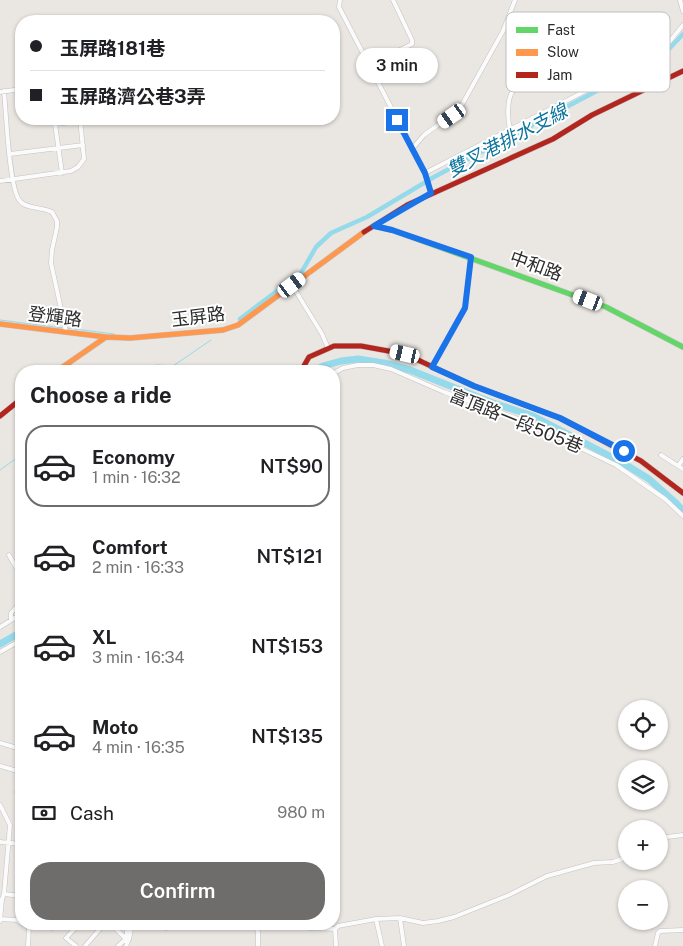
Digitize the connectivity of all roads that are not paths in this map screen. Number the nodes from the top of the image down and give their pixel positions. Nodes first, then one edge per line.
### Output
1 (340, 0) edge
2 (393, 0) edge
3 (515, 0) edge
4 (680, 0) edge
5 (683, 11) edge
6 (510, 12) edge
7 (506, 23) edge
8 (683, 25) edge
9 (670, 41) edge
10 (369, 65) junction
11 (683, 71) edge
12 (670, 77) edge
13 (15, 90) edge
14 (2, 91) edge
15 (512, 92) edge
16 (584, 92) edge
17 (641, 92) edge
18 (55, 125) edge
19 (81, 125) edge
20 (510, 130) junction
21 (83, 145) junction
22 (58, 148) junction
23 (412, 149) junction
24 (10, 154) junction
25 (62, 173) junction
26 (425, 173) junction
27 (13, 180) junction
28 (0, 181) edge
29 (431, 193) junction
30 (374, 226) junction
31 (471, 257) junction
32 (292, 285) junction
33 (0, 324) edge
34 (66, 332) junction
35 (106, 337) junction
36 (683, 347) edge
37 (328, 348) junction
38 (66, 365) edge
39 (304, 365) edge
40 (432, 367) junction
41 (340, 370) edge
42 (15, 404) edge
43 (0, 416) edge
44 (662, 455) dead end
45 (683, 459) edge
46 (678, 466) junction
47 (683, 469) edge
48 (683, 493) edge
49 (683, 516) edge
50 (9, 555) dead end
51 (15, 566) edge
52 (15, 609) edge
53 (15, 618) edge
54 (12, 620) junction
55 (0, 626) edge
56 (15, 643) edge
57 (0, 652) edge
58 (0, 743) edge
59 (15, 747) edge
60 (0, 766) edge
61 (15, 770) edge
62 (0, 805) edge
63 (683, 835) edge
64 (668, 837) edge
65 (0, 842) edge
66 (9, 842) junction
67 (15, 843) edge
68 (618, 859) edge
69 (4, 894) junction
70 (15, 895) edge
71 (1, 899) edge
72 (400, 918) junction
73 (376, 919) junction
74 (0, 920) edge
75 (15, 920) edge
76 (340, 926) edge
77 (29, 930) edge
78 (73, 930) edge
79 (99, 930) dead end
80 (117, 930) edge
81 (129, 930) edge
82 (131, 930) edge
83 (257, 930) edge
84 (334, 930) edge
85 (683, 930) edge
86 (126, 939) junction
87 (28, 946) edge
88 (76, 946) edge
89 (85, 946) edge
90 (118, 946) edge
91 (126, 946) edge
92 (258, 946) edge
93 (336, 946) edge
94 (382, 946) edge
95 (404, 946) edge
96 (655, 946) edge

1 - 10 street
2 - 10 street
3 - 6 street
4 - 5 street
7 - 23 street
8 - 9 street
10 - 23 street
11 - 12 street, 玉屏路
13 - 14 street
14 - 24 street
15 - 20 street
16 - 20 street
17 - 29 street, 玉屏路
18 - 22 street
19 - 21 street
20 - 26 street
21 - 22 street
21 - 25 street
22 - 24 street
22 - 25 street
23 - 26 street
24 - 27 street
25 - 27 street
26 - 29 street
27 - 28 street
27 - 34 street
29 - 30 street, 玉屏路
30 - 31 street, 中和路
30 - 32 street, 玉屏路
31 - 36 street, 中和路
31 - 40 street
32 - 35 street, 玉屏路
32 - 37 street
33 - 34 street, 登輝路
34 - 35 street, 登輝路
35 - 38 street
37 - 39 street
37 - 40 street
40 - 48 street
41 - 49 street, 富頂路一段505巷
42 - 43 street
44 - 46 street
45 - 46 street
46 - 47 street
50 - 51 street
52 - 54 street
53 - 54 street
54 - 55 street
56 - 57 street
58 - 59 street
60 - 61 street
62 - 66 street
63 - 64 street
65 - 66 street
66 - 67 street
66 - 69 street
68 - 72 street
69 - 70 street
69 - 71 street
71 - 74 street
72 - 73 street
72 - 95 street
73 - 76 street
73 - 94 street
74 - 75 street
77 - 87 street
78 - 88 street
79 - 89 street
80 - 86 street
81 - 86 street
82 - 91 street
83 - 92 street
84 - 93 street
85 - 96 street
86 - 90 street
86 - 91 street

